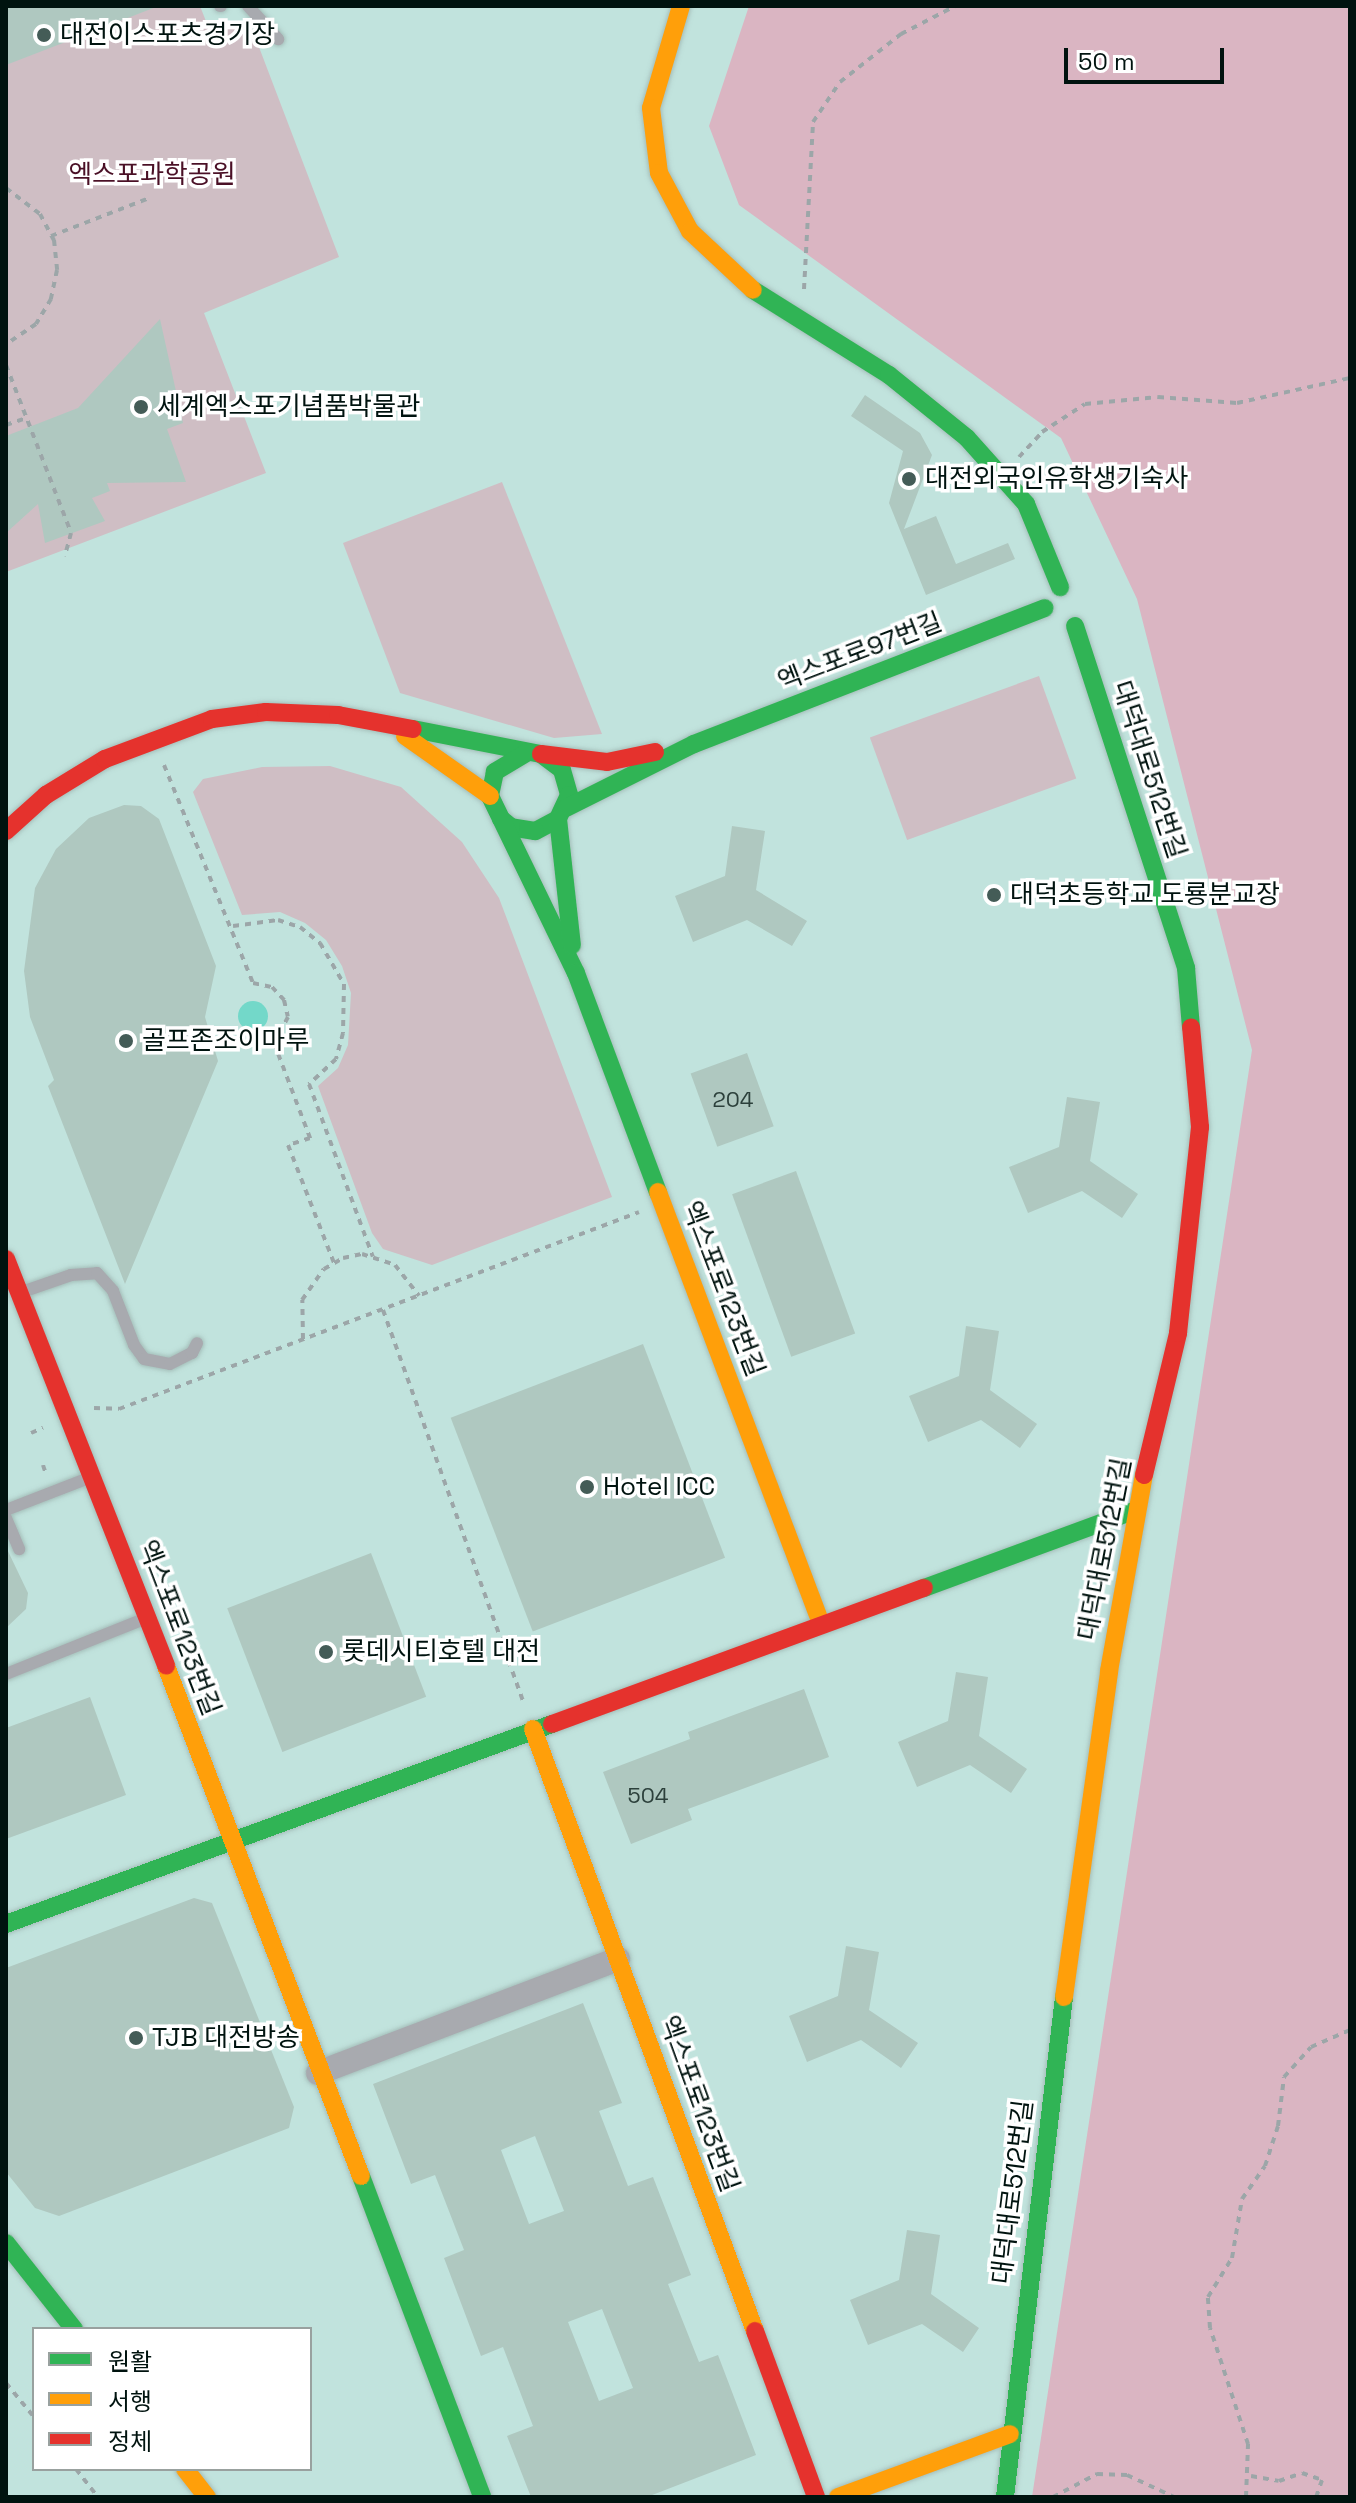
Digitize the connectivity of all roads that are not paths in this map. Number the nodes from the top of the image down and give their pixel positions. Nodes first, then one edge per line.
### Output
1 (248, 6) edge
2 (681, 6) edge
3 (278, 39) dead end
4 (1060, 587) junction
5 (1079, 591) dead end
6 (1045, 608) junction
7 (1086, 610) dead end
8 (1075, 626) junction
9 (395, 729) junction
10 (694, 744) junction
11 (535, 753) junction
12 (490, 796) junction
13 (562, 814) junction
14 (501, 819) junction
15 (6, 831) edge
16 (576, 973) junction
17 (6, 1259) edge
18 (19, 1293) junction
19 (197, 1343) dead end
20 (91, 1477) junction
21 (6, 1510) edge
22 (1136, 1510) junction
23 (6, 1518) edge
24 (19, 1549) dead end
25 (147, 1618) junction
26 (821, 1624) junction
27 (6, 1674) edge
28 (533, 1729) junction
29 (233, 1838) junction
30 (6, 1924) edge
31 (618, 1959) junction
32 (318, 2073) junction
33 (6, 2243) edge
34 (72, 2327) edge
35 (1010, 2434) junction
36 (187, 2471) edge
37 (207, 2497) edge
38 (482, 2497) edge
39 (816, 2497) edge
40 (838, 2497) edge
41 (1005, 2497) edge

1 - 3 lane
2 - 4 street
4 - 5 street
4 - 6 street
6 - 8 street
6 - 10 street, 엑스포로97번길
7 - 8 street
8 - 22 street, 대덕대로512번길
9 - 11 street
9 - 12 street
9 - 15 street
10 - 11 street
10 - 13 street
11 - 12 street
11 - 13 street
12 - 14 street
13 - 14 street
13 - 16 street
14 - 16 street
16 - 26 street, 엑스포로123번길
17 - 18 street, 엑스포로123번길
18 - 19 lane
18 - 20 street, 엑스포로123번길
20 - 21 lane
20 - 25 street, 엑스포로123번길
22 - 26 street
22 - 35 street, 대덕대로512번길
23 - 24 lane
25 - 27 lane
25 - 29 street, 엑스포로123번길
26 - 28 street
28 - 29 street
28 - 31 street, 엑스포로123번길
29 - 30 street
29 - 32 street, 엑스포로123번길
31 - 32 street
31 - 39 street, 엑스포로123번길
32 - 38 street, 엑스포로123번길
33 - 34 street
35 - 40 street
35 - 41 street, 대덕대로512번길
36 - 37 street

